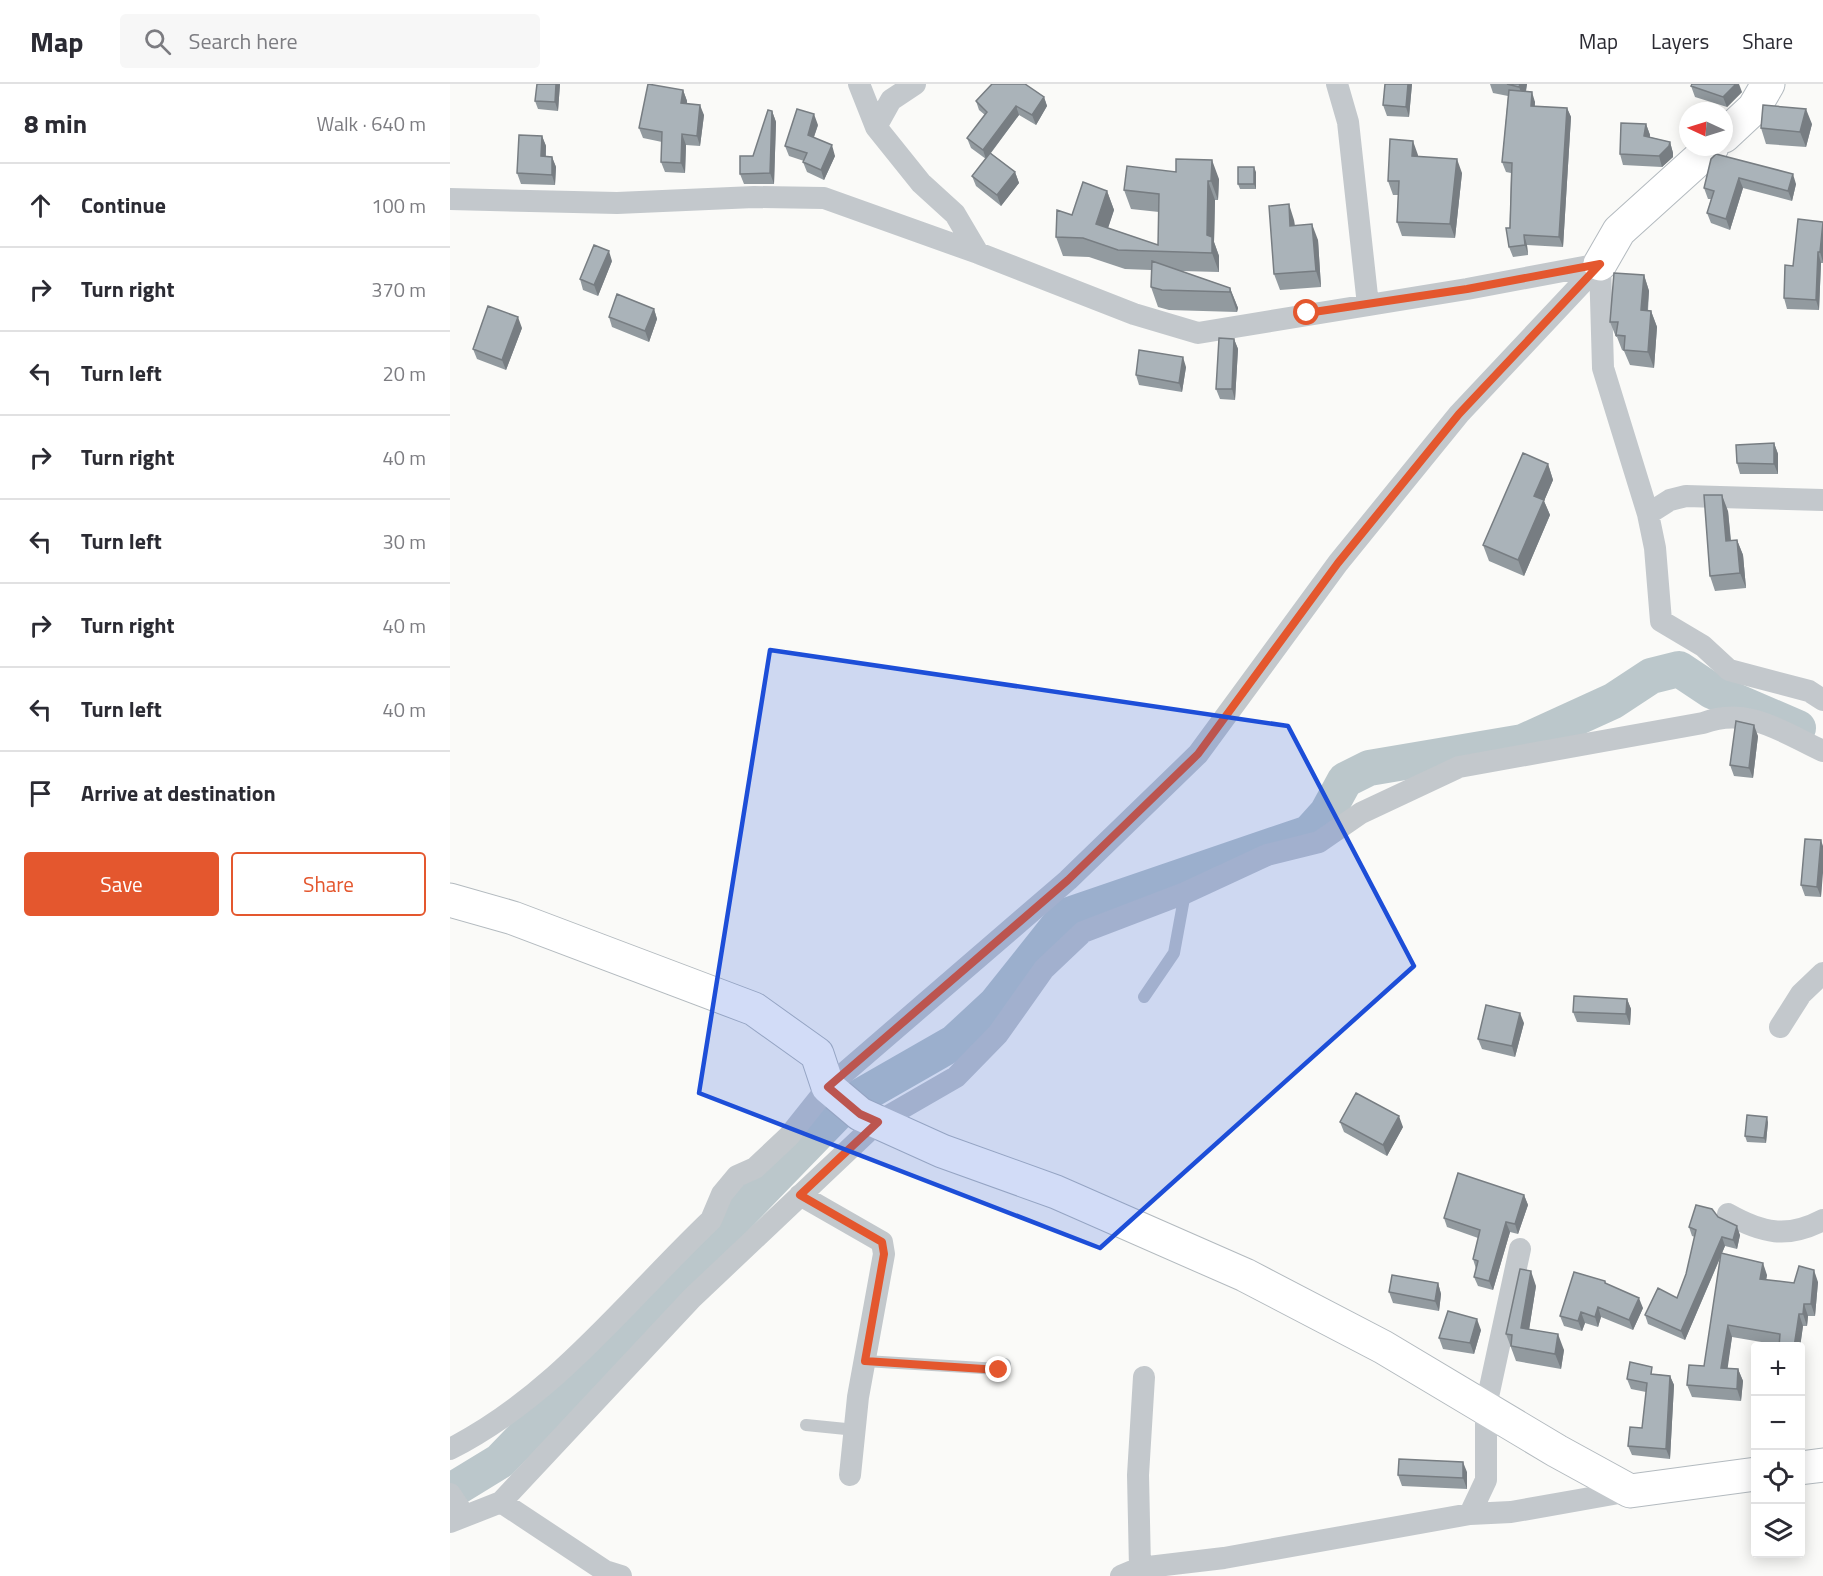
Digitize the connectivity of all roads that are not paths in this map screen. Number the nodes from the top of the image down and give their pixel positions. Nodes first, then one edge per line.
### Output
1 (859, 84) edge
2 (915, 84) edge
3 (1337, 84) edge
4 (1768, 84) edge
5 (876, 127) junction
6 (1733, 128) edge
7 (1702, 156) edge
8 (450, 199) edge
9 (978, 253) junction
10 (1600, 264) junction
11 (1368, 305) junction
12 (1823, 500) edge
13 (1648, 514) junction
14 (1823, 699) edge
15 (1823, 751) edge
16 (1185, 893) junction
17 (450, 900) edge
18 (1823, 973) edge
19 (1144, 998) dead end
20 (1780, 1027) dead end
21 (828, 1087) junction
22 (878, 1122) junction
23 (800, 1195) junction
24 (1728, 1214) dead end
25 (1823, 1220) edge
26 (1520, 1249) dead end
27 (865, 1361) junction
28 (1005, 1364) dead end
29 (1144, 1377) dead end
30 (1486, 1406) junction
31 (806, 1425) dead end
32 (856, 1430) junction
33 (450, 1449) edge
34 (1823, 1465) edge
35 (1805, 1467) edge
36 (850, 1475) dead end
37 (1751, 1475) edge
38 (1630, 1491) junction
39 (450, 1494) edge
40 (501, 1502) junction
41 (1470, 1514) junction
42 (457, 1518) edge
43 (1131, 1572) edge
44 (621, 1576) edge

1 - 5 street
2 - 5 street
3 - 11 street
4 - 6 street
5 - 9 street
7 - 10 street
8 - 9 street
9 - 11 street
10 - 11 street
10 - 13 street
10 - 21 street
12 - 13 street
13 - 14 street
15 - 16 street
16 - 19 lane
16 - 22 street
17 - 21 street
18 - 20 street
21 - 22 street
21 - 33 street
22 - 23 street
22 - 30 street
23 - 27 street
23 - 40 street
24 - 25 street
26 - 30 street
27 - 28 lane
27 - 32 street
29 - 43 street
30 - 38 street
30 - 41 street
31 - 32 lane
32 - 36 street
34 - 35 street
37 - 38 street
38 - 41 street
39 - 42 street
40 - 42 street
40 - 44 street
41 - 43 street

